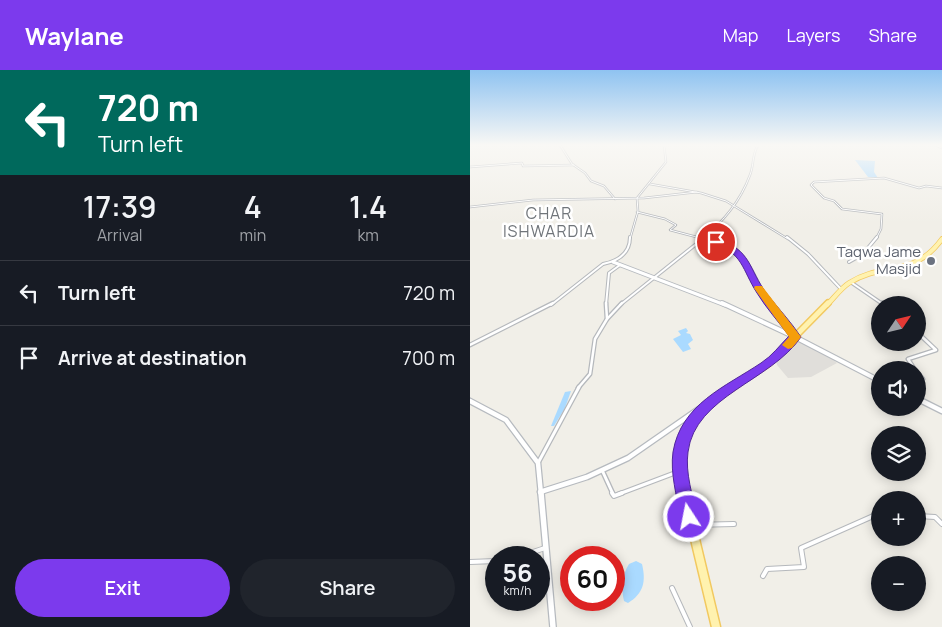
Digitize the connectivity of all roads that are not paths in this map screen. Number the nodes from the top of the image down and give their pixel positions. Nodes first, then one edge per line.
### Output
1 (582, 171) edge
2 (659, 171) edge
3 (751, 171) edge
4 (650, 184) junction
5 (942, 188) edge
6 (698, 192) junction
7 (637, 198) junction
8 (615, 199) junction
9 (736, 206) junction
10 (470, 207) edge
11 (637, 212) junction
12 (702, 238) junction
13 (942, 239) edge
14 (613, 262) junction
15 (849, 262) dead end
16 (620, 265) junction
17 (656, 278) junction
18 (850, 282) junction
19 (842, 289) junction
20 (871, 296) edge
21 (607, 319) junction
22 (796, 337) junction
23 (926, 341) edge
24 (470, 345) edge
25 (909, 361) edge
26 (871, 376) edge
27 (470, 401) edge
28 (926, 403) edge
29 (704, 406) junction
30 (942, 411) edge
31 (538, 463) junction
32 (602, 470) junction
33 (680, 471) junction
34 (540, 492) junction
35 (926, 516) edge
36 (871, 517) edge
37 (734, 524) dead end
38 (942, 524) edge
39 (691, 525) junction
40 (545, 546) edge
41 (485, 561) edge
42 (470, 562) edge
43 (763, 576) dead end
44 (672, 588) dead end
45 (550, 597) edge
46 (553, 627) edge
47 (690, 627) edge
48 (714, 627) edge

1 - 8 street
2 - 4 street
3 - 9 street
4 - 6 street
4 - 7 street
5 - 15 street
6 - 7 street
6 - 9 street
7 - 8 street
7 - 11 street
8 - 10 street
9 - 12 street
9 - 19 street
11 - 12 street
11 - 14 street
12 - 17 street
12 - 22 street
13 - 18 main road
14 - 16 street
14 - 24 street
16 - 17 street
16 - 21 street
17 - 21 street
17 - 22 street
18 - 19 main road
18 - 20 street
19 - 22 main road
21 - 31 street
22 - 26 street
22 - 29 main road
23 - 25 street
27 - 31 street
28 - 30 street
29 - 32 street
29 - 33 main road
31 - 34 street
32 - 33 street
32 - 34 street
33 - 39 main road
34 - 40 street
35 - 38 street
36 - 43 street
37 - 39 street
39 - 48 main road
41 - 42 street
44 - 47 street
45 - 46 street

